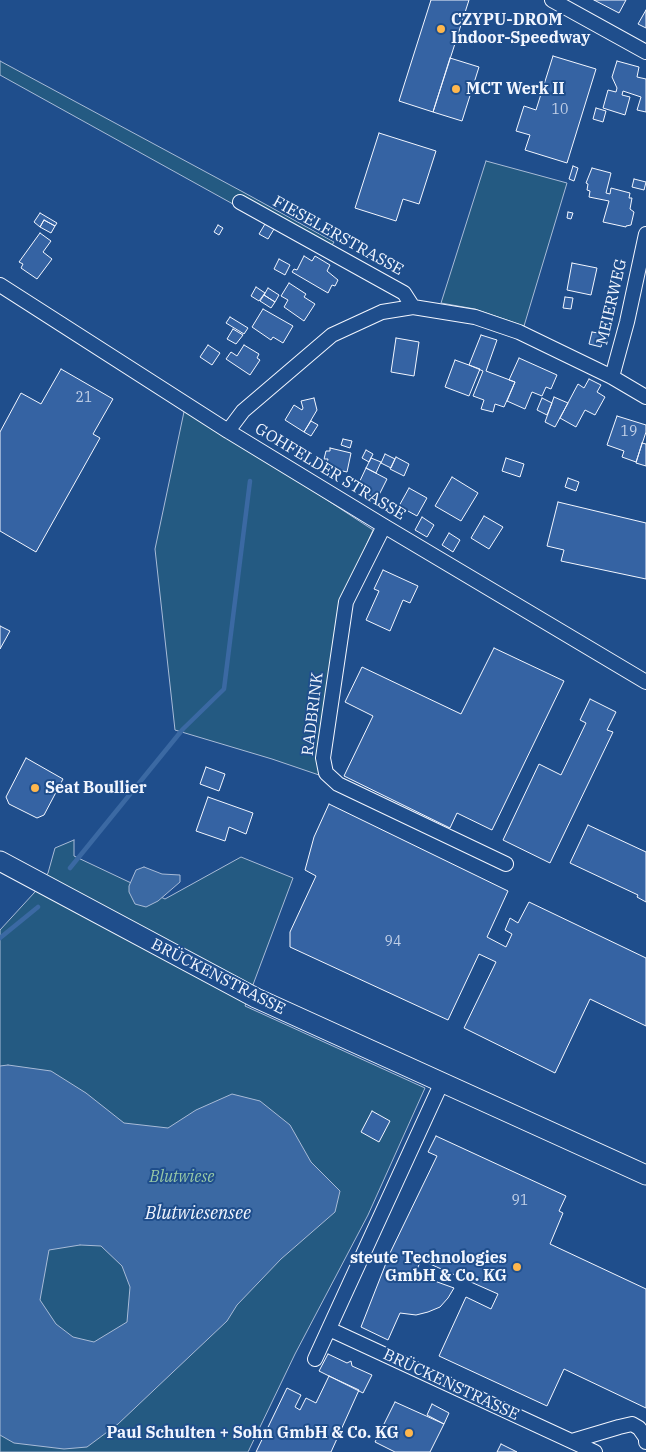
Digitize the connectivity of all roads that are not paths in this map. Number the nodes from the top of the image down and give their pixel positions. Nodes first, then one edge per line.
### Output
1 (552, 0) edge
2 (646, 52) edge
3 (240, 202) dead end
4 (646, 234) edge
5 (642, 264) edge
6 (0, 285) edge
7 (413, 306) junction
8 (612, 377) junction
9 (646, 397) edge
10 (228, 431) junction
11 (384, 526) junction
12 (646, 682) edge
13 (0, 861) edge
14 (506, 864) dead end
15 (442, 1082) junction
16 (646, 1175) edge
17 (329, 1329) junction
18 (315, 1359) dead end
19 (572, 1441) junction
20 (646, 1442) edge
21 (595, 1452) edge

1 - 2 street
3 - 7 street, FIESELERSTRASSE
4 - 5 street, MEIERWEG
5 - 8 street, MEIERWEG
6 - 10 street, GOHFELDER STRASSE
7 - 8 street
7 - 10 street
8 - 9 street
10 - 11 street, GOHFELDER STRASSE
11 - 12 street, GOHFELDER STRASSE
11 - 14 street, RADBRINK
13 - 15 main road, BRÜCKENSTRASSE
15 - 16 main road, BRÜCKENSTRASSE
15 - 17 street
17 - 18 street
17 - 19 street, BRÜCKENSTRASSE
19 - 20 street
19 - 21 street, BRÜCKENSTRASSE

